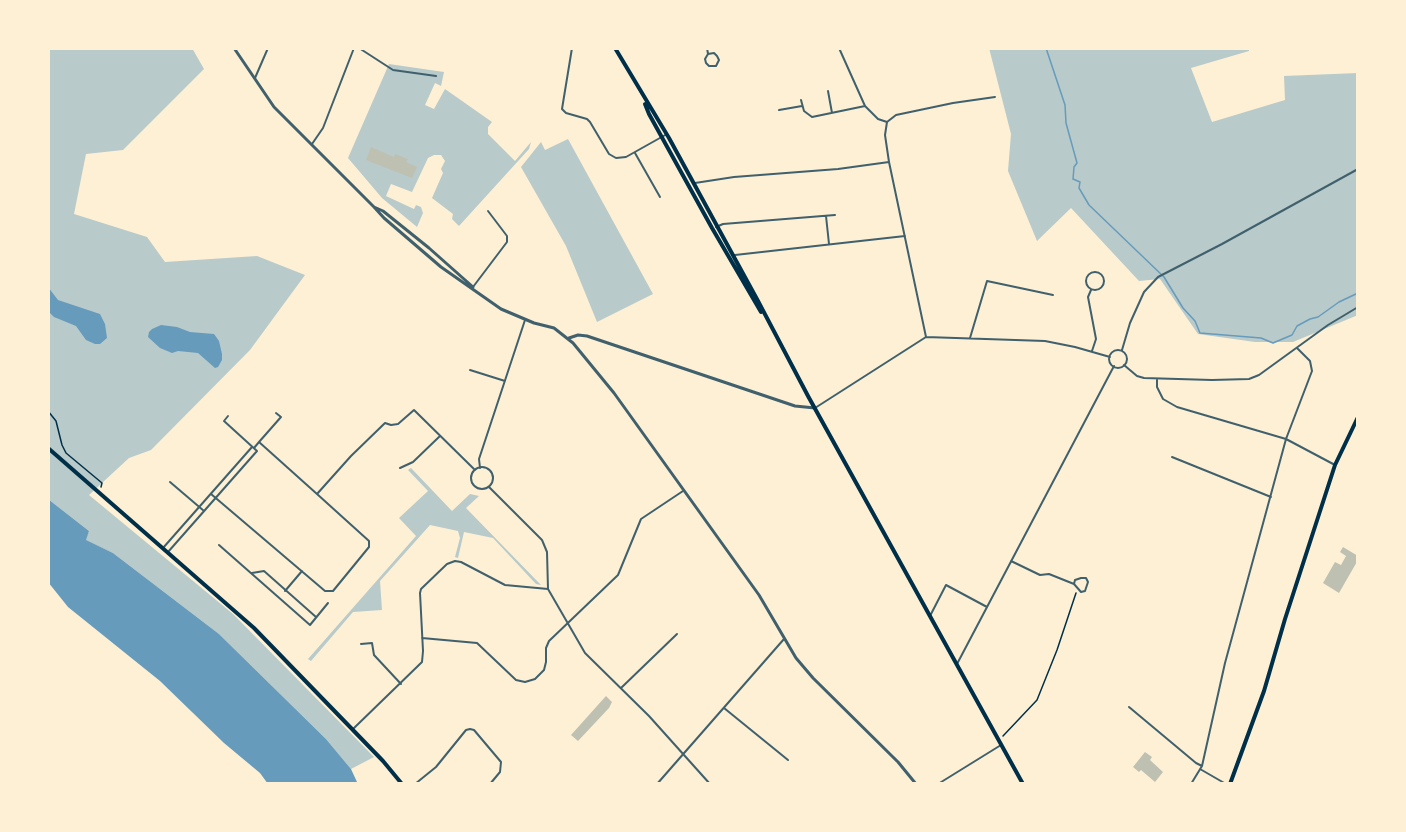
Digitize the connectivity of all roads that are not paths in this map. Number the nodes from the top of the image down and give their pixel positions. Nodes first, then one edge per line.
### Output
1 (234, 48) edge
2 (268, 48) edge
3 (354, 48) edge
4 (359, 48) edge
5 (572, 48) edge
6 (615, 48) edge
7 (707, 48) edge
8 (839, 48) edge
9 (708, 54) junction
10 (436, 76) dead end
11 (254, 80) junction
12 (828, 91) dead end
13 (995, 97) dead end
14 (801, 100) dead end
15 (802, 106) junction
16 (865, 106) junction
17 (778, 110) dead end
18 (832, 113) junction
19 (887, 122) junction
20 (664, 135) junction
21 (312, 144) junction
22 (634, 153) junction
23 (889, 162) junction
24 (1358, 169) edge
25 (692, 185) junction
26 (660, 196) dead end
27 (374, 207) junction
28 (488, 212) dead end
29 (835, 214) dead end
30 (826, 216) junction
31 (717, 226) junction
32 (712, 228) junction
33 (905, 236) junction
34 (415, 237) junction
35 (412, 242) junction
36 (829, 244) junction
37 (731, 256) junction
38 (472, 287) junction
39 (1091, 290) junction
40 (1053, 295) dead end
41 (1358, 307) edge
42 (525, 320) junction
43 (927, 337) junction
44 (569, 338) junction
45 (970, 338) junction
46 (1297, 348) junction
47 (1122, 350) junction
48 (1092, 352) junction
49 (1110, 357) junction
50 (1124, 365) junction
51 (1114, 366) junction
52 (470, 370) dead end
53 (1157, 379) junction
54 (505, 381) junction
55 (815, 408) junction
56 (276, 413) dead end
57 (228, 416) dead end
58 (1358, 417) edge
59 (440, 436) junction
60 (1286, 439) junction
61 (259, 442) junction
62 (48, 448) edge
63 (254, 449) junction
64 (1172, 457) dead end
65 (1335, 465) junction
66 (400, 468) dead end
67 (480, 468) junction
68 (475, 470) junction
69 (170, 482) dead end
70 (489, 487) junction
71 (683, 490) junction
72 (211, 494) junction
73 (317, 494) junction
74 (1271, 497) junction
75 (215, 498) junction
76 (199, 507) junction
77 (204, 511) junction
78 (219, 545) dead end
79 (163, 549) junction
80 (167, 553) junction
81 (1011, 561) junction
82 (302, 571) junction
83 (251, 573) junction
84 (1074, 584) junction
85 (548, 589) junction
86 (285, 591) junction
87 (328, 603) dead end
88 (987, 607) junction
89 (930, 616) junction
90 (316, 617) junction
91 (568, 624) junction
92 (677, 634) dead end
93 (422, 638) junction
94 (784, 639) junction
95 (361, 644) dead end
96 (957, 664) junction
97 (401, 684) junction
98 (621, 688) junction
99 (1129, 707) dead end
100 (724, 708) junction
101 (353, 729) junction
102 (1001, 745) junction
103 (684, 755) junction
104 (788, 760) dead end
105 (1201, 768) junction
106 (1229, 783) edge
107 (402, 784) edge
108 (415, 784) edge
109 (490, 784) edge
110 (657, 784) edge
111 (710, 784) edge
112 (916, 784) edge
113 (938, 784) edge
114 (1023, 784) edge
115 (1191, 784) edge
116 (1238, 784) edge

1 - 11 street
2 - 11 street
3 - 21 street
4 - 10 street
5 - 22 street
6 - 20 main road
7 - 9 street
8 - 16 street
9 - 9 street
11 - 21 street
12 - 18 street
13 - 19 street
14 - 15 street
15 - 17 street
15 - 18 street
16 - 18 street
16 - 19 street
19 - 23 street
20 - 22 street
20 - 25 main road
21 - 27 street
22 - 26 street
23 - 25 street
23 - 33 street
24 - 47 street
25 - 31 main road
25 - 32 main road
27 - 34 street
27 - 35 street
28 - 38 street
29 - 30 street
30 - 31 street
30 - 36 street
31 - 32 street
31 - 37 main road
32 - 37 main road
33 - 36 street
33 - 43 street
34 - 35 street
34 - 38 street
35 - 38 street
36 - 37 street
37 - 55 main road
38 - 42 street
39 - 39 street
39 - 48 street
40 - 45 street
41 - 46 street
42 - 44 street
42 - 54 street
43 - 45 street
43 - 55 street
44 - 55 street
44 - 71 street
45 - 48 street
46 - 53 street
46 - 60 street
47 - 49 street
47 - 50 street
48 - 49 street
49 - 51 street
50 - 51 street
50 - 53 street
51 - 81 street
52 - 54 street
53 - 60 street
54 - 67 street
55 - 89 main road
56 - 61 street
57 - 63 street
58 - 65 main road
59 - 66 street
59 - 68 street
59 - 73 street
60 - 65 street
60 - 74 street
61 - 63 street
61 - 73 street
62 - 79 main road
63 - 72 street
63 - 75 street
64 - 74 street
65 - 106 main road
67 - 68 street
67 - 70 street
68 - 70 street
69 - 76 street
70 - 85 street
71 - 91 street
71 - 94 street
72 - 75 street
72 - 76 street
73 - 82 street
74 - 105 street
75 - 77 street
75 - 82 street
76 - 77 street
76 - 79 street
77 - 80 street
78 - 83 street
79 - 80 main road
80 - 101 main road
81 - 84 street
81 - 88 street
82 - 86 street
83 - 86 street
83 - 90 street
84 - 84 street
85 - 91 street
85 - 93 street
86 - 90 street
87 - 90 street
88 - 89 street
88 - 96 street
89 - 96 main road
91 - 93 street
91 - 98 street
92 - 98 street
93 - 97 street
94 - 100 street
94 - 112 street
95 - 97 street
96 - 102 main road
97 - 101 street
98 - 103 street
99 - 105 street
100 - 103 street
100 - 104 street
101 - 107 main road
102 - 113 street
102 - 114 main road
103 - 110 street
103 - 111 street
105 - 106 street
105 - 115 street
106 - 116 street
108 - 109 street

